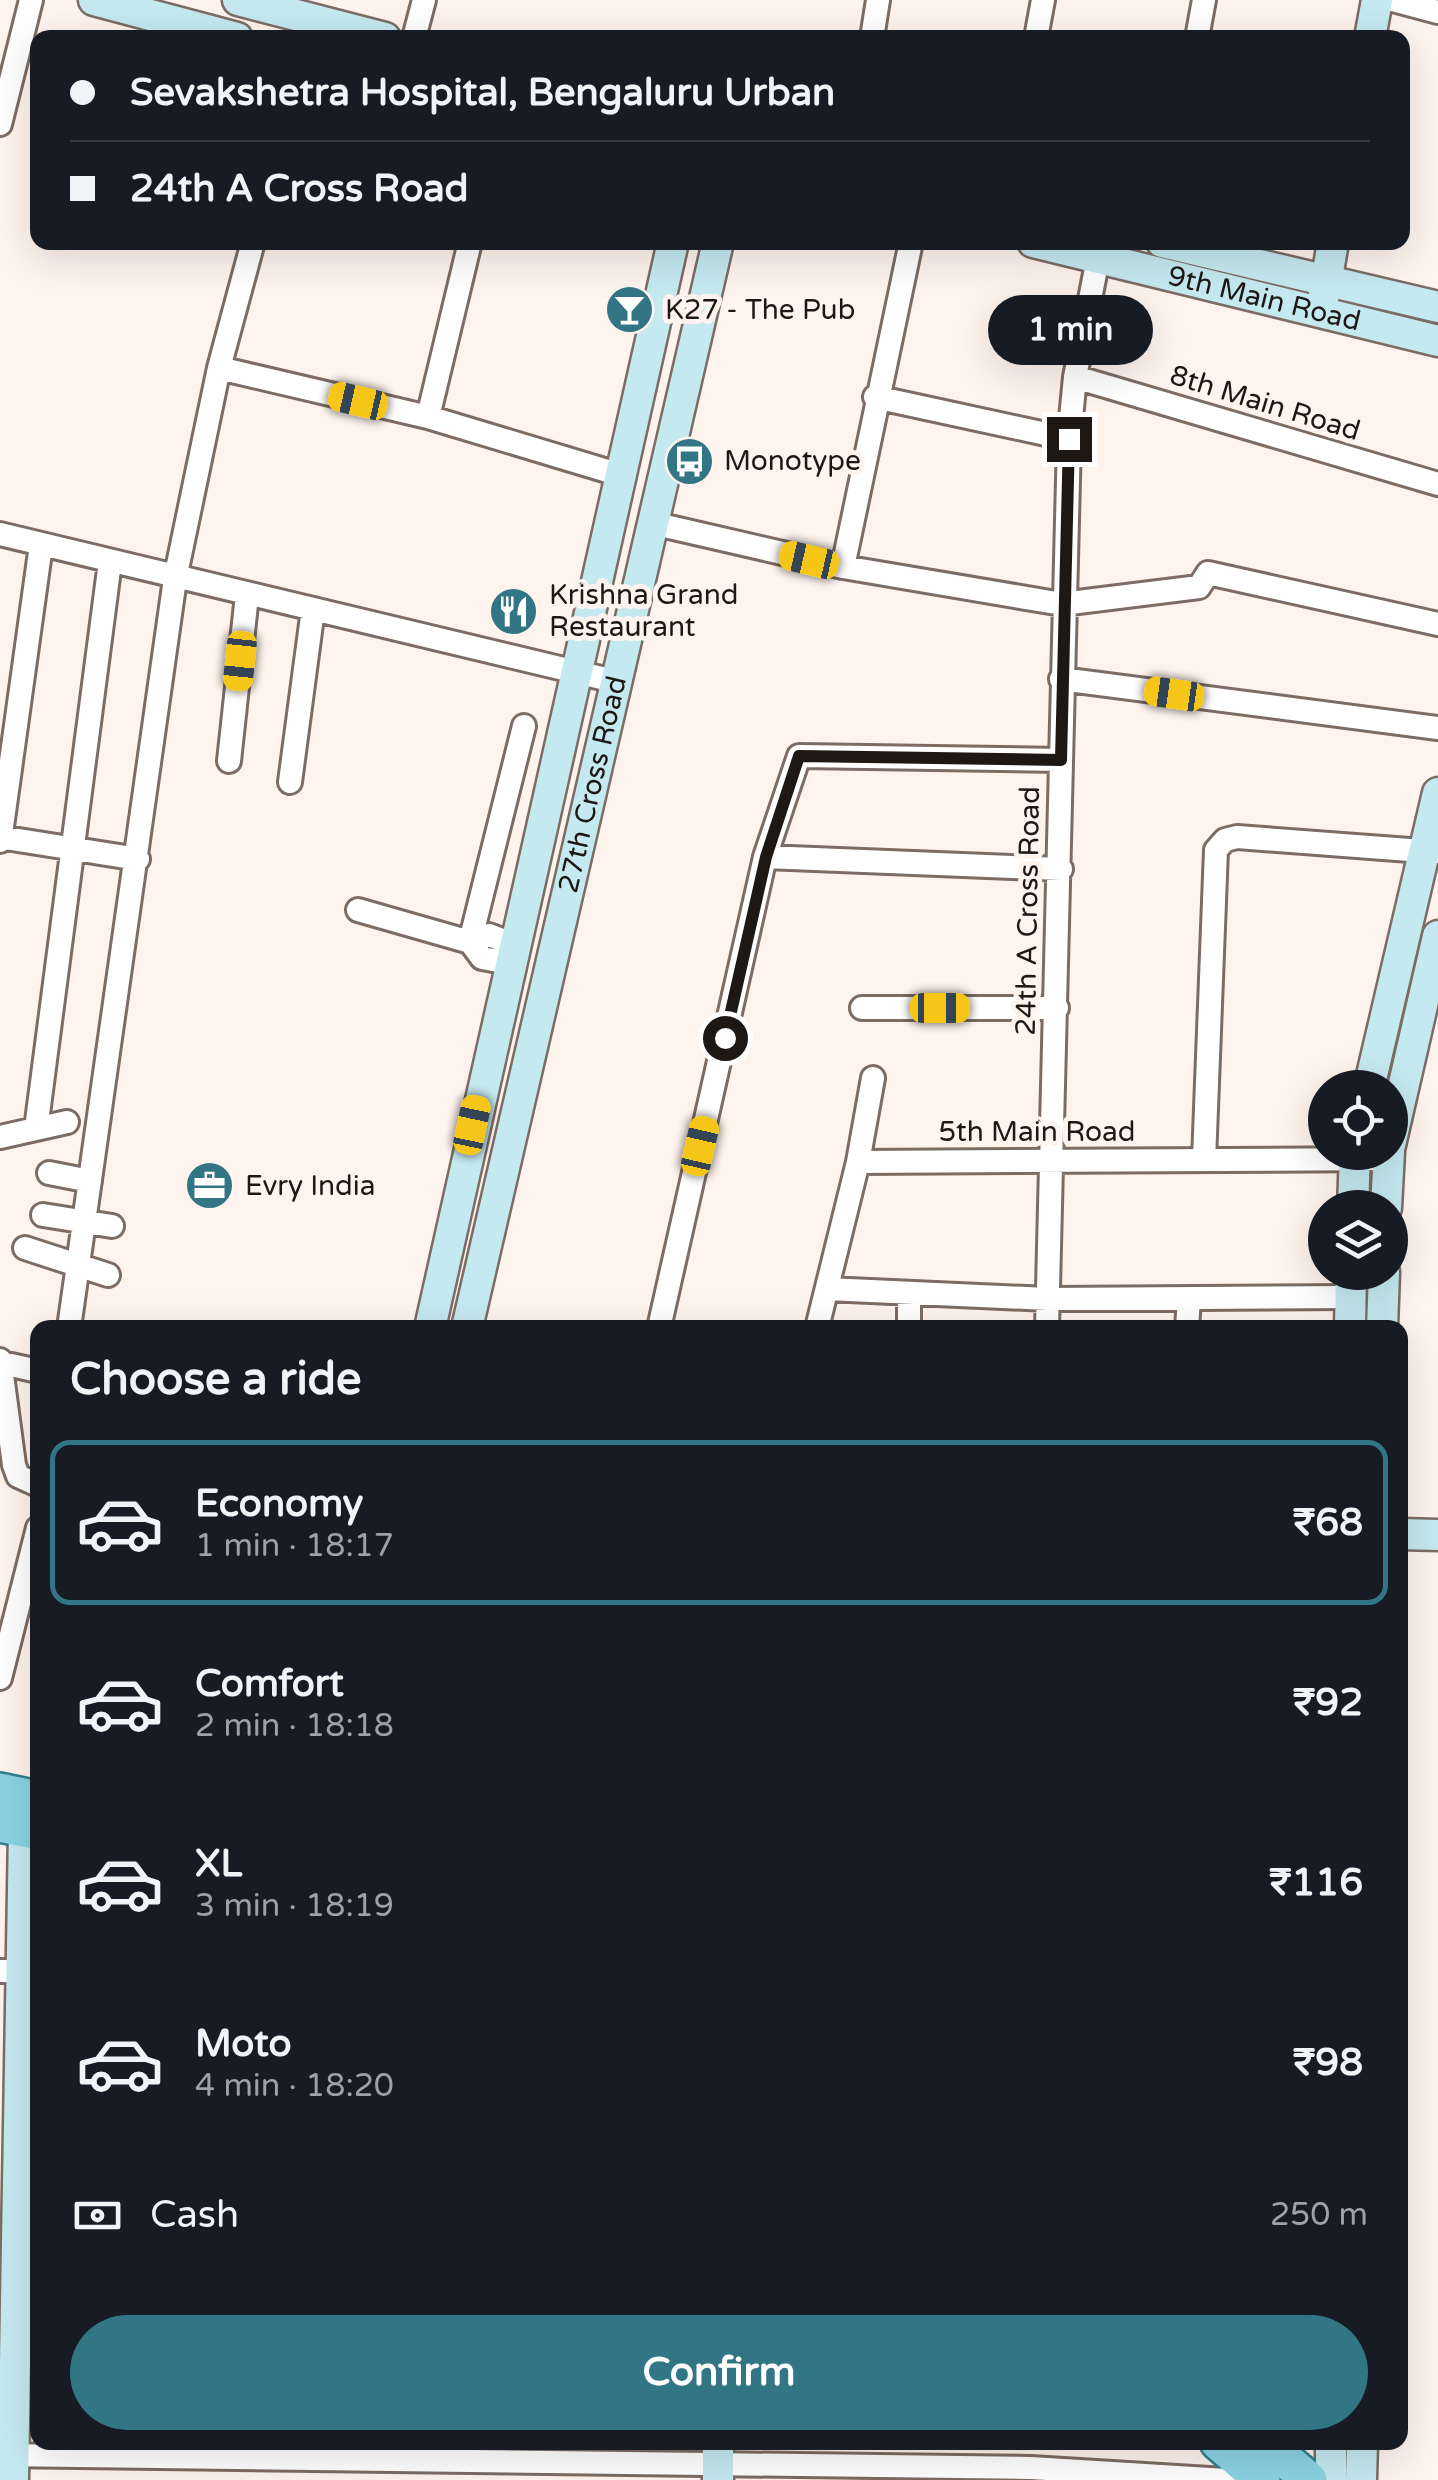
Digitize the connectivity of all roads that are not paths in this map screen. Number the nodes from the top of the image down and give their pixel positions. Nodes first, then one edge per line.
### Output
1 (31, 0) edge
2 (94, 0) edge
3 (238, 0) edge
4 (424, 0) edge
5 (878, 0) edge
6 (1043, 0) edge
7 (1204, 0) edge
8 (1377, 0) edge
9 (1394, 0) edge
10 (1438, 12) edge
11 (207, 30) edge
12 (354, 30) edge
13 (416, 30) edge
14 (873, 30) edge
15 (1037, 30) edge
16 (1198, 30) edge
17 (1371, 30) edge
18 (0, 124) edge
19 (251, 250) edge
20 (468, 250) edge
21 (671, 250) edge
22 (716, 250) edge
23 (909, 250) edge
24 (1066, 250) edge
25 (1197, 250) edge
26 (1331, 250) edge
27 (1098, 258) junction
28 (1326, 279) junction
29 (1438, 307) edge
30 (1320, 312) junction
31 (1438, 341) edge
32 (220, 368) junction
33 (1075, 377) junction
34 (875, 397) junction
35 (428, 417) junction
36 (1069, 439) junction
37 (624, 476) junction
38 (1438, 484) edge
39 (652, 523) junction
40 (0, 534) edge
41 (41, 544) junction
42 (110, 562) junction
43 (842, 567) junction
44 (175, 579) junction
45 (247, 595) junction
46 (1062, 604) junction
47 (313, 609) junction
48 (1438, 624) edge
49 (575, 673) junction
50 (614, 680) junction
51 (1061, 680) junction
52 (524, 726) dead end
53 (1438, 728) edge
54 (1061, 760) junction
55 (228, 761) dead end
56 (290, 782) dead end
57 (1438, 793) edge
58 (0, 839) edge
59 (72, 848) junction
60 (1431, 851) edge
61 (766, 857) junction
62 (138, 859) junction
63 (1061, 869) junction
64 (358, 910) dead end
65 (1438, 936) edge
66 (470, 942) junction
67 (511, 954) junction
68 (862, 1008) dead end
69 (1057, 1008) junction
70 (1374, 1070) edge
71 (1408, 1070) edge
72 (872, 1078) dead end
73 (67, 1122) dead end
74 (36, 1128) junction
75 (0, 1137) edge
76 (1308, 1157) edge
77 (1204, 1160) junction
78 (858, 1162) junction
79 (1052, 1162) junction
80 (49, 1173) dead end
81 (90, 1182) junction
82 (43, 1215) dead end
83 (84, 1220) junction
84 (112, 1226) dead end
85 (25, 1248) dead end
86 (78, 1264) junction
87 (108, 1274) dead end
88 (826, 1289) junction
89 (1383, 1290) edge
90 (910, 1293) junction
91 (1048, 1299) junction
92 (1189, 1299) junction
93 (1351, 1299) edge
94 (70, 1320) edge
95 (432, 1320) edge
96 (469, 1320) edge
97 (661, 1320) edge
98 (819, 1320) edge
99 (909, 1320) edge
100 (1048, 1320) edge
101 (1188, 1320) edge
102 (1382, 1320) edge
103 (1, 1361) edge
104 (30, 1370) edge
105 (18, 1482) edge
106 (1408, 1534) edge
107 (1438, 1534) edge
108 (30, 1552) edge
109 (1408, 1555) edge
110 (1438, 1555) edge
111 (9, 1615) edge
112 (0, 1678) edge
113 (0, 1791) edge
114 (25, 1821) edge
115 (20, 1971) edge
116 (1236, 2450) edge
117 (1331, 2450) edge
118 (1362, 2450) edge
119 (331, 2461) edge
120 (718, 2462) edge
121 (9, 2463) edge
122 (1278, 2469) edge
123 (872, 2473) edge
124 (1031, 2474) edge
125 (1226, 2480) edge
126 (1331, 2480) edge
127 (1361, 2480) edge

1 - 18 street
2 - 11 main road
3 - 12 main road
4 - 13 street
5 - 14 street
6 - 15 street
7 - 16 street
8 - 17 main road
9 - 10 street
19 - 32 street
20 - 35 street
21 - 37 main road, 27th Cross Road
22 - 39 main road, 27th Cross Road
23 - 34 street
24 - 27 main road, 9th Main Road
25 - 28 main road, 9th Main Road
26 - 28 main road
27 - 30 main road, 9th Main Road
27 - 33 street, 24th A Cross Road
28 - 29 main road, 9th Main Road
28 - 30 main road
30 - 31 main road, 9th Main Road
32 - 35 street
32 - 44 street
33 - 36 street, 24th A Cross Road
33 - 38 street, 8th Main Road
34 - 36 street
34 - 43 street
35 - 37 street
36 - 46 street, 24th A Cross Road
37 - 49 main road, 27th Cross Road
39 - 43 street
39 - 50 main road, 27th Cross Road
40 - 41 street
41 - 42 street
41 - 58 street
42 - 44 street
42 - 59 street
43 - 46 street
44 - 45 street
44 - 62 street
45 - 47 street
45 - 55 street
46 - 48 street
46 - 51 street, 24th A Cross Road
47 - 49 street
47 - 56 street
49 - 50 street
49 - 67 main road, 27th Cross Road
50 - 96 main road, 27th Cross Road
51 - 53 street
51 - 54 street, 24th A Cross Road
52 - 66 street
54 - 61 street
54 - 63 street, 24th A Cross Road
57 - 60 main road
58 - 59 street
59 - 62 street
59 - 74 street
60 - 70 main road
60 - 77 street
61 - 63 street
61 - 97 street
62 - 81 street
63 - 69 street, 24th A Cross Road
64 - 66 street
65 - 71 main road
66 - 67 street
67 - 95 main road, 27th Cross Road
68 - 69 street
69 - 79 street, 24th A Cross Road
72 - 78 street
73 - 74 street
74 - 75 street
76 - 77 street, 5th Main Road
77 - 79 street, 5th Main Road
78 - 79 street, 5th Main Road
78 - 88 street
79 - 91 street, 24th A Cross Road
80 - 81 street
81 - 83 street
82 - 83 street
83 - 84 street
83 - 86 street
85 - 86 street
86 - 87 street
86 - 94 street
88 - 90 street
88 - 98 street
89 - 102 main road
90 - 91 street
90 - 99 street
91 - 92 street
91 - 100 street, 24th A Cross Road
92 - 93 street
92 - 101 street
103 - 104 street
103 - 105 street
106 - 107 main road
108 - 111 street
109 - 110 main road
111 - 112 street
113 - 114 main road
114 - 115 main road
115 - 121 main road
116 - 122 main road
117 - 126 main road
118 - 127 main road
119 - 120 street
119 - 121 street
120 - 123 street
123 - 124 street
124 - 125 street

